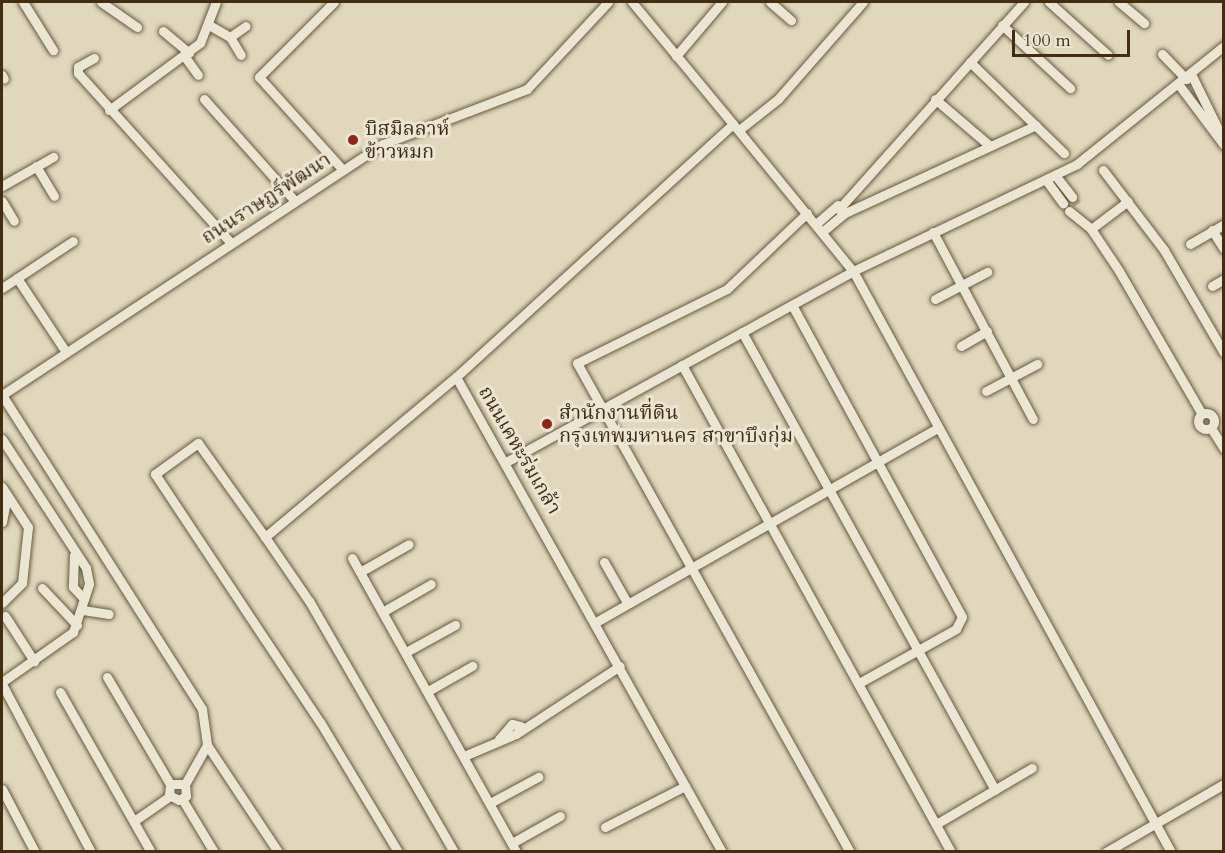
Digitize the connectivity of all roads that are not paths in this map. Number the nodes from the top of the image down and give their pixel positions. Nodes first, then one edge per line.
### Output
1 (23, 2) edge
2 (101, 2) edge
3 (205, 2) edge
4 (334, 2) edge
5 (608, 2) edge
6 (632, 2) edge
7 (722, 2) edge
8 (770, 2) edge
9 (863, 2) edge
10 (1024, 2) edge
11 (1049, 2) edge
12 (1119, 2) edge
13 (216, 3) edge
14 (791, 20) dead end
15 (1144, 23) dead end
16 (210, 25) junction
17 (1002, 25) junction
18 (246, 26) dead end
19 (137, 27) dead end
20 (163, 32) dead end
21 (230, 37) junction
22 (1224, 46) edge
23 (53, 50) dead end
24 (1162, 54) dead end
25 (187, 55) junction
26 (241, 55) dead end
27 (1108, 55) dead end
28 (676, 56) junction
29 (94, 58) dead end
30 (970, 62) junction
31 (198, 75) dead end
32 (1185, 80) junction
33 (1070, 88) dead end
34 (204, 99) dead end
35 (935, 99) junction
36 (109, 110) junction
37 (1036, 124) junction
38 (736, 127) junction
39 (1224, 143) edge
40 (990, 146) junction
41 (1064, 153) dead end
42 (53, 157) dead end
43 (36, 166) junction
44 (342, 169) junction
45 (1103, 170) dead end
46 (1055, 175) junction
47 (1046, 180) junction
48 (2, 186) edge
49 (54, 196) dead end
50 (294, 200) junction
51 (2, 201) edge
52 (1128, 201) junction
53 (838, 205) junction
54 (807, 213) junction
55 (845, 213) junction
56 (1079, 216) junction
57 (14, 221) dead end
58 (1224, 224) edge
59 (819, 228) junction
60 (1091, 230) junction
61 (1212, 230) junction
62 (933, 232) junction
63 (73, 241) dead end
64 (230, 242) junction
65 (1190, 244) dead end
66 (1224, 249) edge
67 (853, 271) junction
68 (987, 272) dead end
69 (17, 278) junction
70 (1224, 279) edge
71 (962, 285) junction
72 (1212, 286) dead end
73 (2, 288) edge
74 (935, 299) dead end
75 (792, 305) junction
76 (987, 331) junction
77 (742, 332) junction
78 (961, 346) dead end
79 (66, 352) junction
80 (1224, 353) edge
81 (1037, 364) dead end
82 (682, 365) junction
83 (1011, 376) junction
84 (456, 377) junction
85 (986, 391) dead end
86 (2, 395) edge
87 (602, 409) junction
88 (1202, 414) junction
89 (1224, 415) edge
90 (1033, 419) dead end
91 (1212, 424) junction
92 (938, 428) junction
93 (2, 439) edge
94 (1224, 449) edge
95 (880, 460) junction
96 (506, 462) junction
97 (2, 487) edge
98 (828, 490) junction
99 (7, 496) junction
100 (2, 522) edge
101 (769, 522) junction
102 (265, 537) junction
103 (409, 544) dead end
104 (74, 555) junction
105 (352, 558) dead end
106 (604, 562) dead end
107 (690, 568) junction
108 (360, 572) junction
109 (431, 584) dead end
110 (42, 588) dead end
111 (84, 599) junction
112 (2, 603) edge
113 (628, 604) junction
114 (82, 610) junction
115 (384, 611) junction
116 (109, 614) dead end
117 (5, 616) dead end
118 (596, 622) junction
119 (77, 625) junction
120 (455, 625) dead end
121 (917, 651) junction
122 (406, 652) junction
123 (34, 661) junction
124 (472, 666) dead end
125 (620, 666) junction
126 (107, 677) dead end
127 (2, 683) edge
128 (859, 684) junction
129 (428, 691) junction
130 (60, 692) dead end
131 (207, 745) junction
132 (464, 756) junction
133 (1032, 768) dead end
134 (538, 777) dead end
135 (170, 784) junction
136 (185, 784) junction
137 (1224, 784) edge
138 (685, 786) junction
139 (2, 789) edge
140 (995, 790) junction
141 (170, 796) junction
142 (182, 799) junction
143 (490, 802) junction
144 (560, 816) dead end
145 (134, 822) junction
146 (1155, 823) junction
147 (936, 824) junction
148 (605, 827) dead end
149 (514, 847) edge
150 (35, 852) edge
151 (92, 852) edge
152 (151, 852) edge
153 (214, 852) edge
154 (278, 852) edge
155 (398, 852) edge
156 (454, 852) edge
157 (722, 852) edge
158 (850, 852) edge
159 (951, 852) edge
160 (1106, 852) edge
161 (1171, 852) edge

1 - 23 street
2 - 19 street
3 - 13 street
4 - 44 street
5 - 44 street, ถนนราษฏร์พัฒนา
6 - 28 street
7 - 28 street
8 - 14 street
9 - 38 street, ถนนเคหะร่มเกล้า
10 - 17 street
11 - 27 street
12 - 15 street
13 - 16 street
16 - 21 street
16 - 25 street
17 - 30 street
17 - 33 street
18 - 21 street
20 - 25 street
21 - 26 street
22 - 32 street
24 - 32 street
25 - 31 street
25 - 36 street
28 - 38 street
29 - 36 street
30 - 35 street
30 - 37 street
32 - 39 street
32 - 39 street
32 - 46 street
34 - 50 street
35 - 40 street
35 - 53 street
36 - 64 street
37 - 40 street
37 - 41 street
38 - 54 street
38 - 84 street, ถนนเคหะร่มเกล้า
40 - 55 street
42 - 43 street
43 - 48 street
43 - 49 street
44 - 50 street, ถนนราษฏร์พัฒนา
45 - 52 street
46 - 47 street
46 - 56 street
47 - 56 street
47 - 62 street
50 - 64 street, ถนนราษฏร์พัฒนา
51 - 57 street
52 - 60 street
52 - 80 street
53 - 55 street
53 - 59 street
54 - 59 street
54 - 87 street
55 - 59 street
56 - 60 street
58 - 61 street
59 - 67 street
60 - 88 street
61 - 65 street
61 - 66 street
62 - 67 street
62 - 71 street
63 - 69 street
64 - 79 street, ถนนราษฏร์พัฒนา
67 - 75 street
67 - 92 street
68 - 71 street
69 - 73 street
69 - 79 street
70 - 72 street
71 - 74 street
71 - 76 street
75 - 77 street
75 - 95 street
76 - 78 street
76 - 83 street
77 - 82 street
77 - 98 street
79 - 86 street, ถนนราษฏร์พัฒนา
81 - 83 street
82 - 87 street
82 - 101 street
83 - 85 street
83 - 90 street
84 - 96 street, ถนนเคหะร่มเกล้า
84 - 102 street
86 - 131 street
87 - 96 street
87 - 107 street
88 - 91 street
88 - 91 street
89 - 91 street
91 - 94 street
92 - 95 street
92 - 146 street
93 - 104 street
95 - 98 street
95 - 121 street
96 - 118 street, ถนนเคหะร่มเกล้า
97 - 99 street
98 - 101 street
98 - 121 street
99 - 100 street
99 - 112 street
101 - 107 street
101 - 128 street
102 - 155 street
102 - 156 street
103 - 108 street
104 - 111 street
104 - 111 street
105 - 108 street
106 - 113 street
107 - 113 street
107 - 158 street
108 - 115 street
109 - 115 street
110 - 119 street
111 - 114 street
113 - 118 street
114 - 116 street
114 - 119 street
115 - 122 street
117 - 123 street
118 - 125 street, ถนนเคหะร่มเกล้า
119 - 123 street
120 - 122 street
121 - 128 street
121 - 140 street
122 - 129 street
123 - 127 street
124 - 129 street
125 - 132 street
125 - 138 street, ถนนเคหะร่มเกล้า
126 - 135 street
127 - 151 street
128 - 147 street
129 - 132 street
130 - 145 street
131 - 136 street
131 - 154 street
132 - 143 street
133 - 140 street
134 - 143 street
135 - 136 street
135 - 141 street
136 - 142 street
137 - 146 street
138 - 148 street
138 - 157 street, ถนนเคหะร่มเกล้า
139 - 150 street
140 - 147 street
141 - 142 street
141 - 145 street
142 - 153 street
143 - 149 street
144 - 149 street
145 - 152 street
146 - 160 street
146 - 161 street
147 - 159 street

